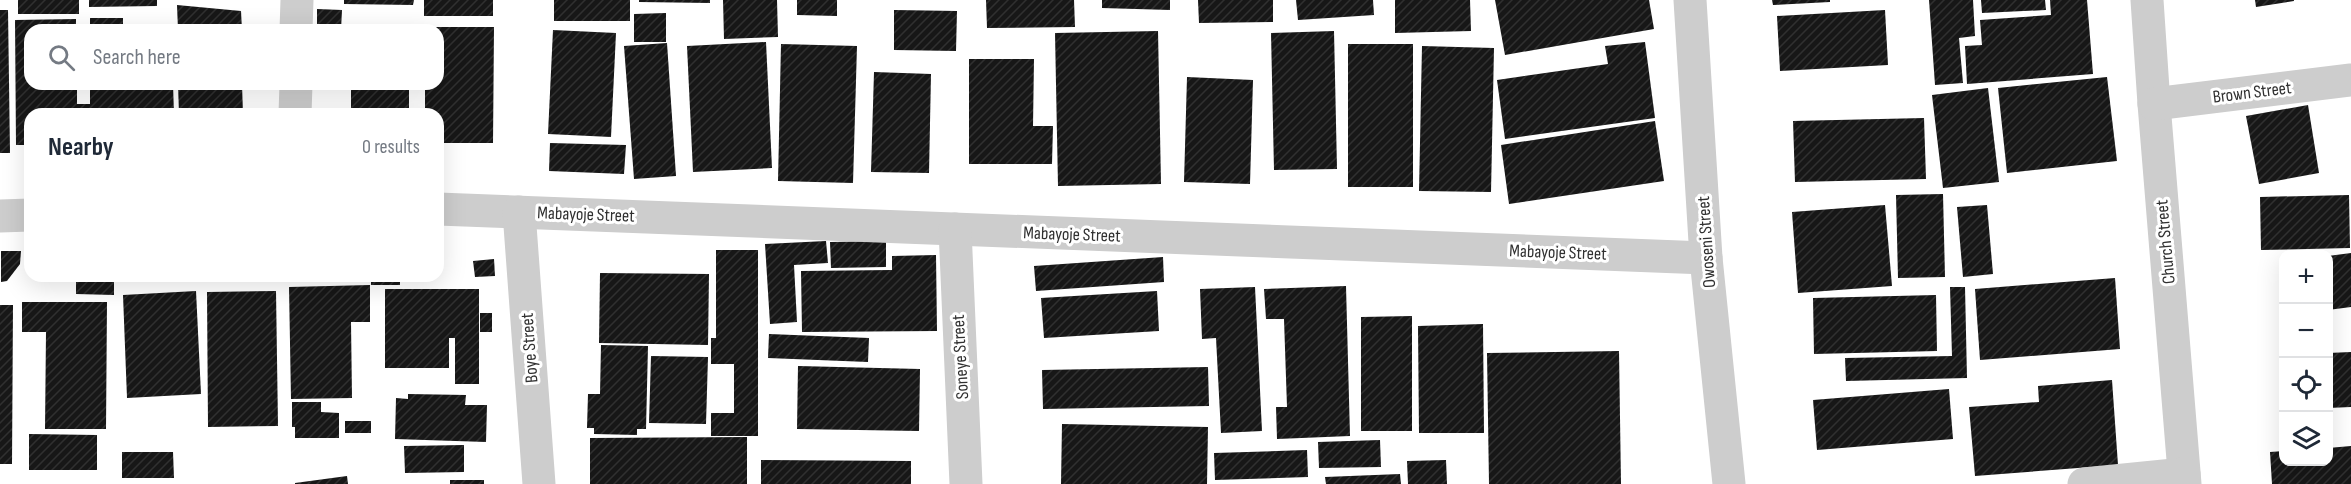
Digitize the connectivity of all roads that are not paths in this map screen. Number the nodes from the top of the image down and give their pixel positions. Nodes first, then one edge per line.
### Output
1 (297, 0) edge
2 (1690, 0) edge
3 (2147, 0) edge
4 (297, 24) edge
5 (2351, 80) edge
6 (296, 90) edge
7 (2154, 104) junction
8 (295, 108) edge
9 (444, 209) edge
10 (519, 212) junction
11 (24, 215) edge
12 (0, 216) edge
13 (955, 229) junction
14 (1706, 258) junction
15 (2185, 479) edge
16 (539, 484) edge
17 (966, 484) edge
18 (1729, 484) edge
19 (2084, 484) edge

1 - 4 street
2 - 14 street, Owoseni Street
3 - 7 street, Church Street
5 - 7 street, Brown Street
6 - 8 street
7 - 15 street, Church Street
9 - 10 street, Mabayoje Street
10 - 13 street, Mabayoje Street
10 - 16 street, Boye Street
11 - 12 street
13 - 14 street, Mabayoje Street
13 - 17 street, Soneye Street
14 - 18 street, Owoseni Street
15 - 19 street

